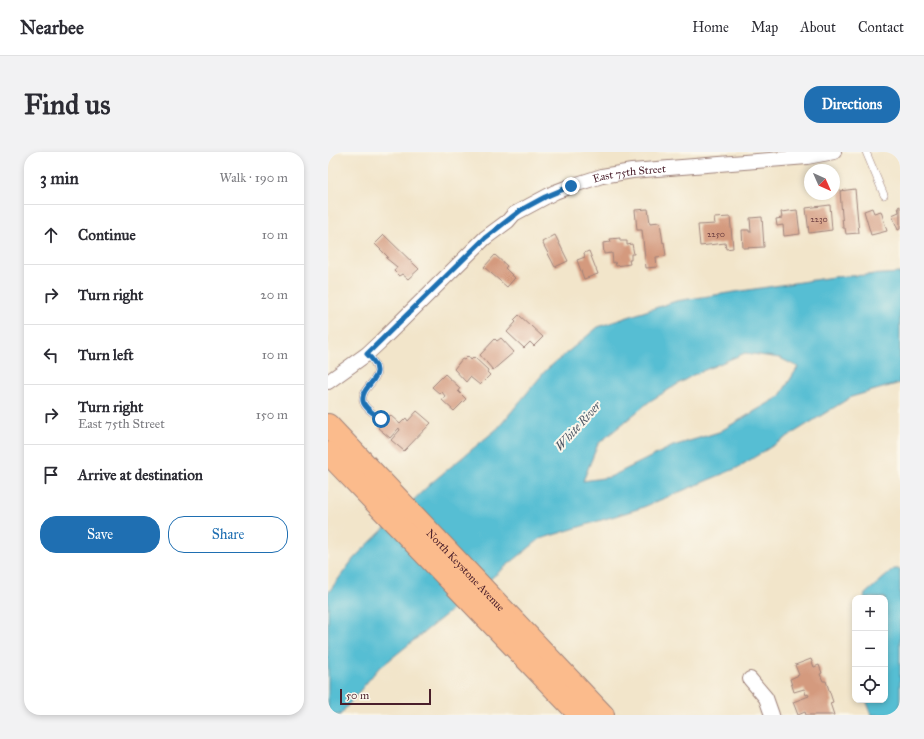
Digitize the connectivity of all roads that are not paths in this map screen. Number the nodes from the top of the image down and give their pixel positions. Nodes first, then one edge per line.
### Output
1 (834, 152) edge
2 (866, 152) edge
3 (884, 195) dead end
4 (367, 354) junction
5 (328, 382) edge
6 (381, 419) dead end
7 (328, 425) edge
8 (328, 453) edge
9 (383, 495) junction
10 (750, 679) dead end
11 (580, 715) edge
12 (603, 715) edge
13 (772, 715) edge

1 - 4 street, East 75th Street
2 - 3 lane
4 - 5 street, East 75th Street
4 - 6 lane
7 - 9 main road, North Keystone Avenue
8 - 9 main road, North Keystone Avenue
9 - 11 main road, North Keystone Avenue
9 - 12 main road, North Keystone Avenue
10 - 13 street

